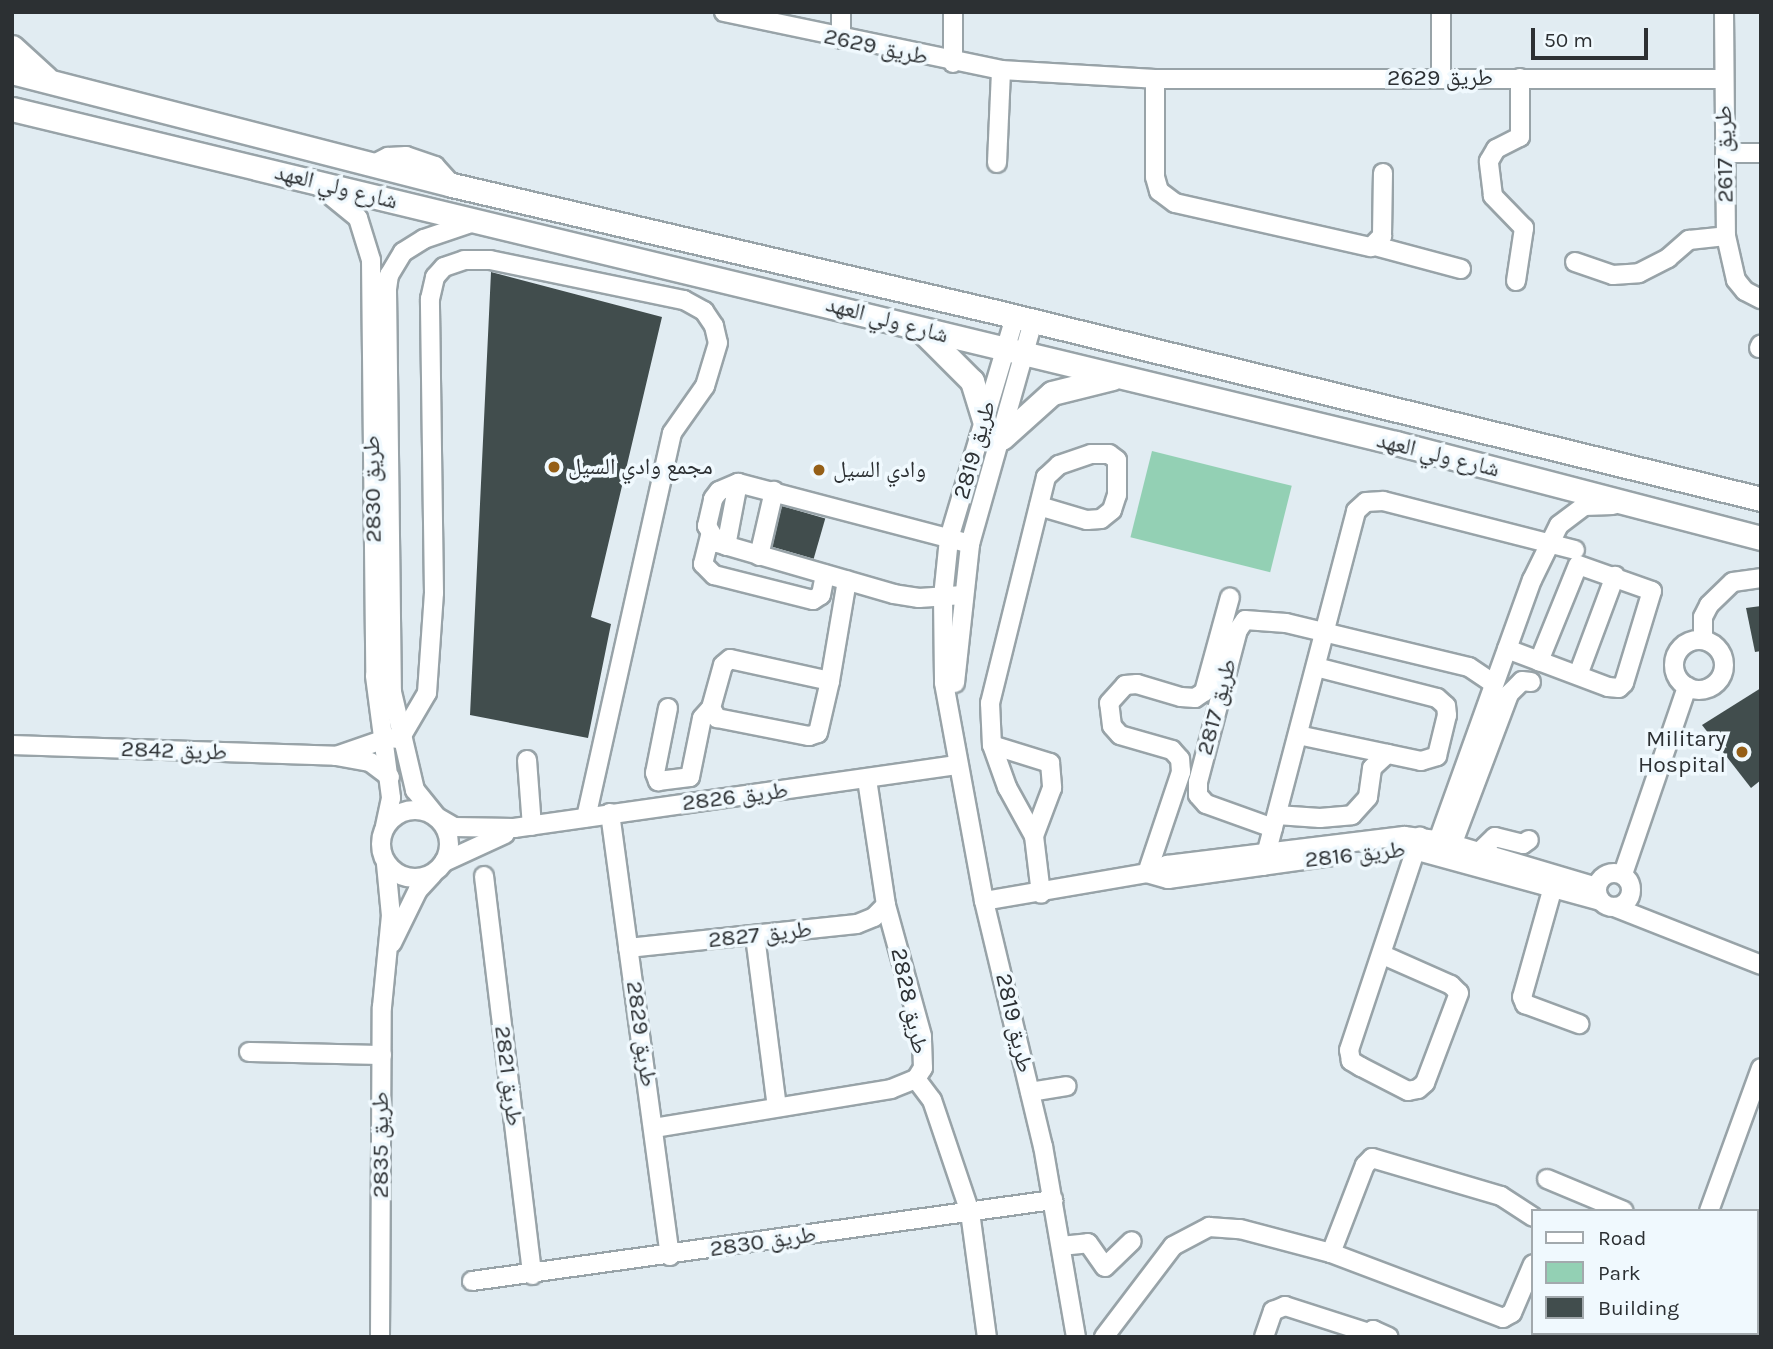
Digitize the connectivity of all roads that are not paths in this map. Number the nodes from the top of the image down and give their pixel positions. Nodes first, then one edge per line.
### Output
1 (723, 12) edge
2 (841, 12) edge
3 (953, 12) edge
4 (1441, 12) edge
5 (1724, 12) edge
6 (841, 39) junction
7 (12, 47) edge
8 (953, 63) junction
9 (1001, 70) junction
10 (12, 72) edge
11 (1441, 78) junction
12 (1520, 78) junction
13 (1155, 79) junction
14 (1724, 79) junction
15 (52, 82) junction
16 (12, 109) edge
17 (1725, 153) junction
18 (1761, 153) edge
19 (997, 163) dead end
20 (1383, 173) dead end
21 (306, 178) junction
22 (474, 222) junction
23 (1726, 236) junction
24 (1375, 246) junction
25 (1575, 262) dead end
26 (1461, 269) dead end
27 (1516, 281) dead end
28 (1753, 295) edge
29 (921, 331) junction
30 (1021, 335) junction
31 (1113, 378) junction
32 (984, 420) junction
33 (1002, 438) junction
34 (738, 483) junction
35 (774, 491) junction
36 (1761, 499) edge
37 (1039, 506) junction
38 (1637, 506) junction
39 (710, 536) junction
40 (1761, 538) edge
41 (949, 539) junction
42 (970, 544) junction
43 (1549, 544) junction
44 (726, 547) junction
45 (1575, 550) dead end
46 (759, 555) junction
47 (825, 574) junction
48 (1615, 576) junction
49 (1761, 578) edge
50 (847, 580) junction
51 (962, 595) junction
52 (943, 597) junction
53 (1230, 597) dead end
54 (1325, 632) junction
55 (1703, 640) junction
56 (1507, 649) junction
57 (1539, 661) junction
58 (1316, 667) junction
59 (1578, 675) junction
60 (830, 681) junction
61 (1531, 682) dead end
62 (1494, 684) junction
63 (1687, 687) junction
64 (668, 708) dead end
65 (711, 708) junction
66 (949, 710) junction
67 (1298, 735) junction
68 (391, 740) junction
69 (12, 745) edge
70 (992, 746) junction
71 (1387, 754) junction
72 (336, 756) junction
73 (527, 760) dead end
74 (957, 765) junction
75 (390, 776) junction
76 (867, 780) junction
77 (610, 813) junction
78 (437, 817) junction
79 (586, 817) junction
80 (1275, 821) junction
81 (385, 826) junction
82 (523, 827) junction
83 (1034, 836) junction
84 (1529, 840) dead end
85 (1435, 846) junction
86 (1474, 858) junction
87 (1265, 859) junction
88 (386, 863) junction
89 (441, 865) junction
90 (1147, 873) junction
91 (1623, 874) junction
92 (484, 876) dead end
93 (1553, 887) junction
94 (1041, 894) junction
95 (1610, 899) junction
96 (985, 901) junction
97 (886, 905) junction
98 (755, 936) junction
99 (628, 948) junction
100 (1761, 952) edge
101 (387, 953) junction
102 (1383, 956) junction
103 (1761, 965) edge
104 (1579, 1024) dead end
105 (248, 1052) dead end
106 (382, 1055) junction
107 (1761, 1068) edge
108 (916, 1079) junction
109 (1067, 1086) dead end
110 (1030, 1092) junction
111 (777, 1107) junction
112 (654, 1128) junction
113 (1547, 1179) dead end
114 (1053, 1200) junction
115 (1619, 1209) edge
116 (1710, 1209) edge
117 (971, 1212) junction
118 (1532, 1216) edge
119 (1132, 1241) dead end
120 (1061, 1246) junction
121 (1331, 1253) junction
122 (670, 1256) junction
123 (1532, 1266) edge
124 (532, 1275) junction
125 (472, 1280) dead end
126 (1363, 1334) edge
127 (380, 1337) edge
128 (987, 1337) edge
129 (1076, 1337) edge
130 (1104, 1337) edge
131 (1264, 1337) edge
132 (1388, 1337) edge

1 - 6 street, طريق 2629
2 - 6 street
3 - 8 street
4 - 11 street
5 - 14 street, طريق 2617
6 - 8 street, طريق 2629
7 - 15 main road
8 - 9 street, طريق 2629
9 - 13 street, طريق 2629
9 - 19 street
10 - 15 main road, شارع ولي العهد
11 - 12 street, طريق 2629
11 - 13 street, طريق 2629
12 - 14 street, طريق 2629
12 - 27 street
13 - 24 street
14 - 17 street, طريق 2617
15 - 30 main road, شارع ولي العهد
16 - 21 main road, شارع ولي العهد
17 - 18 street
17 - 23 street, طريق 2617
20 - 24 street
21 - 22 main road, شارع ولي العهد
21 - 68 street, طريق 2830
22 - 29 main road, شارع ولي العهد
22 - 68 street, طريق 2830
23 - 25 street
23 - 28 street, طريق 2617
24 - 26 street
29 - 30 main road, شارع ولي العهد
29 - 32 main road
30 - 31 main road, شارع ولي العهد
30 - 32 street, طريق 2819
30 - 33 street, طريق 2819
30 - 36 main road, شارع ولي العهد
31 - 33 main road
31 - 38 main road, شارع ولي العهد
32 - 41 street, طريق 2819
33 - 42 street, طريق 2819
34 - 35 street
34 - 39 street
34 - 44 street
35 - 41 street
35 - 46 street
37 - 37 street
37 - 70 street
38 - 40 main road, شارع ولي العهد
38 - 43 street
39 - 44 street
39 - 47 street
41 - 42 street
41 - 52 street, طريق 2819
42 - 51 street, طريق 2819
43 - 45 street
43 - 54 street
43 - 56 street
44 - 46 street
46 - 47 street
47 - 50 street
48 - 57 street
48 - 59 street
48 - 59 street
49 - 55 street
50 - 52 street
50 - 60 street
51 - 52 street
51 - 66 street, طريق 2819
52 - 66 street, طريق 2819
53 - 90 street
54 - 58 street
54 - 62 street
54 - 80 street, طريق 2817
55 - 63 street
55 - 63 street
56 - 57 street
56 - 62 street
57 - 59 street
58 - 67 street
58 - 71 street
60 - 65 street
60 - 65 street
61 - 85 street
62 - 85 street
63 - 91 street
64 - 65 street
66 - 74 street, طريق 2819
67 - 71 street
67 - 80 street
68 - 72 street, طريق 2842
68 - 75 street, طريق 2830
68 - 78 street, طريق 2830
68 - 79 street
69 - 72 street, طريق 2842
70 - 83 street
70 - 83 street
71 - 80 street
72 - 75 street, طريق 2842
73 - 82 street
74 - 76 street, طريق 2826
74 - 96 street, طريق 2819
75 - 81 street, طريق 2830
76 - 77 street, طريق 2826
76 - 97 street, طريق 2828
77 - 79 street, طريق 2826
77 - 99 street, طريق 2829
78 - 81 street
78 - 82 street, طريق 2826
78 - 89 street
79 - 82 street, طريق 2826
80 - 87 street
81 - 88 street
82 - 89 street, طريق 2826
83 - 94 street
84 - 86 street
85 - 86 street, طريق 2816
85 - 87 street, طريق 2816
85 - 102 street
86 - 93 street, طريق 2816
86 - 95 street, طريق 2816
87 - 90 street, طريق 2816
88 - 89 street
88 - 101 street, طريق 2835
89 - 101 street, طريق 2835
90 - 94 street, طريق 2816
91 - 95 street
91 - 95 street
92 - 124 street, طريق 2821
93 - 95 street, طريق 2816
93 - 104 street
94 - 96 street, طريق 2816
95 - 100 street
95 - 103 street
96 - 110 street, طريق 2819
97 - 98 street, طريق 2827
97 - 108 street, طريق 2828
98 - 99 street, طريق 2827
98 - 111 street
99 - 112 street, طريق 2829
101 - 106 street, طريق 2835
102 - 102 street
105 - 106 street
106 - 127 street, طريق 2835
107 - 116 street
108 - 111 street, طريق 2828
108 - 117 street
109 - 110 street
110 - 114 street, طريق 2819
111 - 112 street, طريق 2828
112 - 122 street, طريق 2829
113 - 115 street
114 - 117 street, طريق 2830
114 - 120 street, طريق 2819
117 - 122 street, طريق 2830
117 - 128 street
118 - 121 street
119 - 120 street
120 - 129 street, طريق 2819
121 - 123 street
121 - 130 street
122 - 124 street, طريق 2830
124 - 125 street, طريق 2830
126 - 131 street
126 - 132 street

